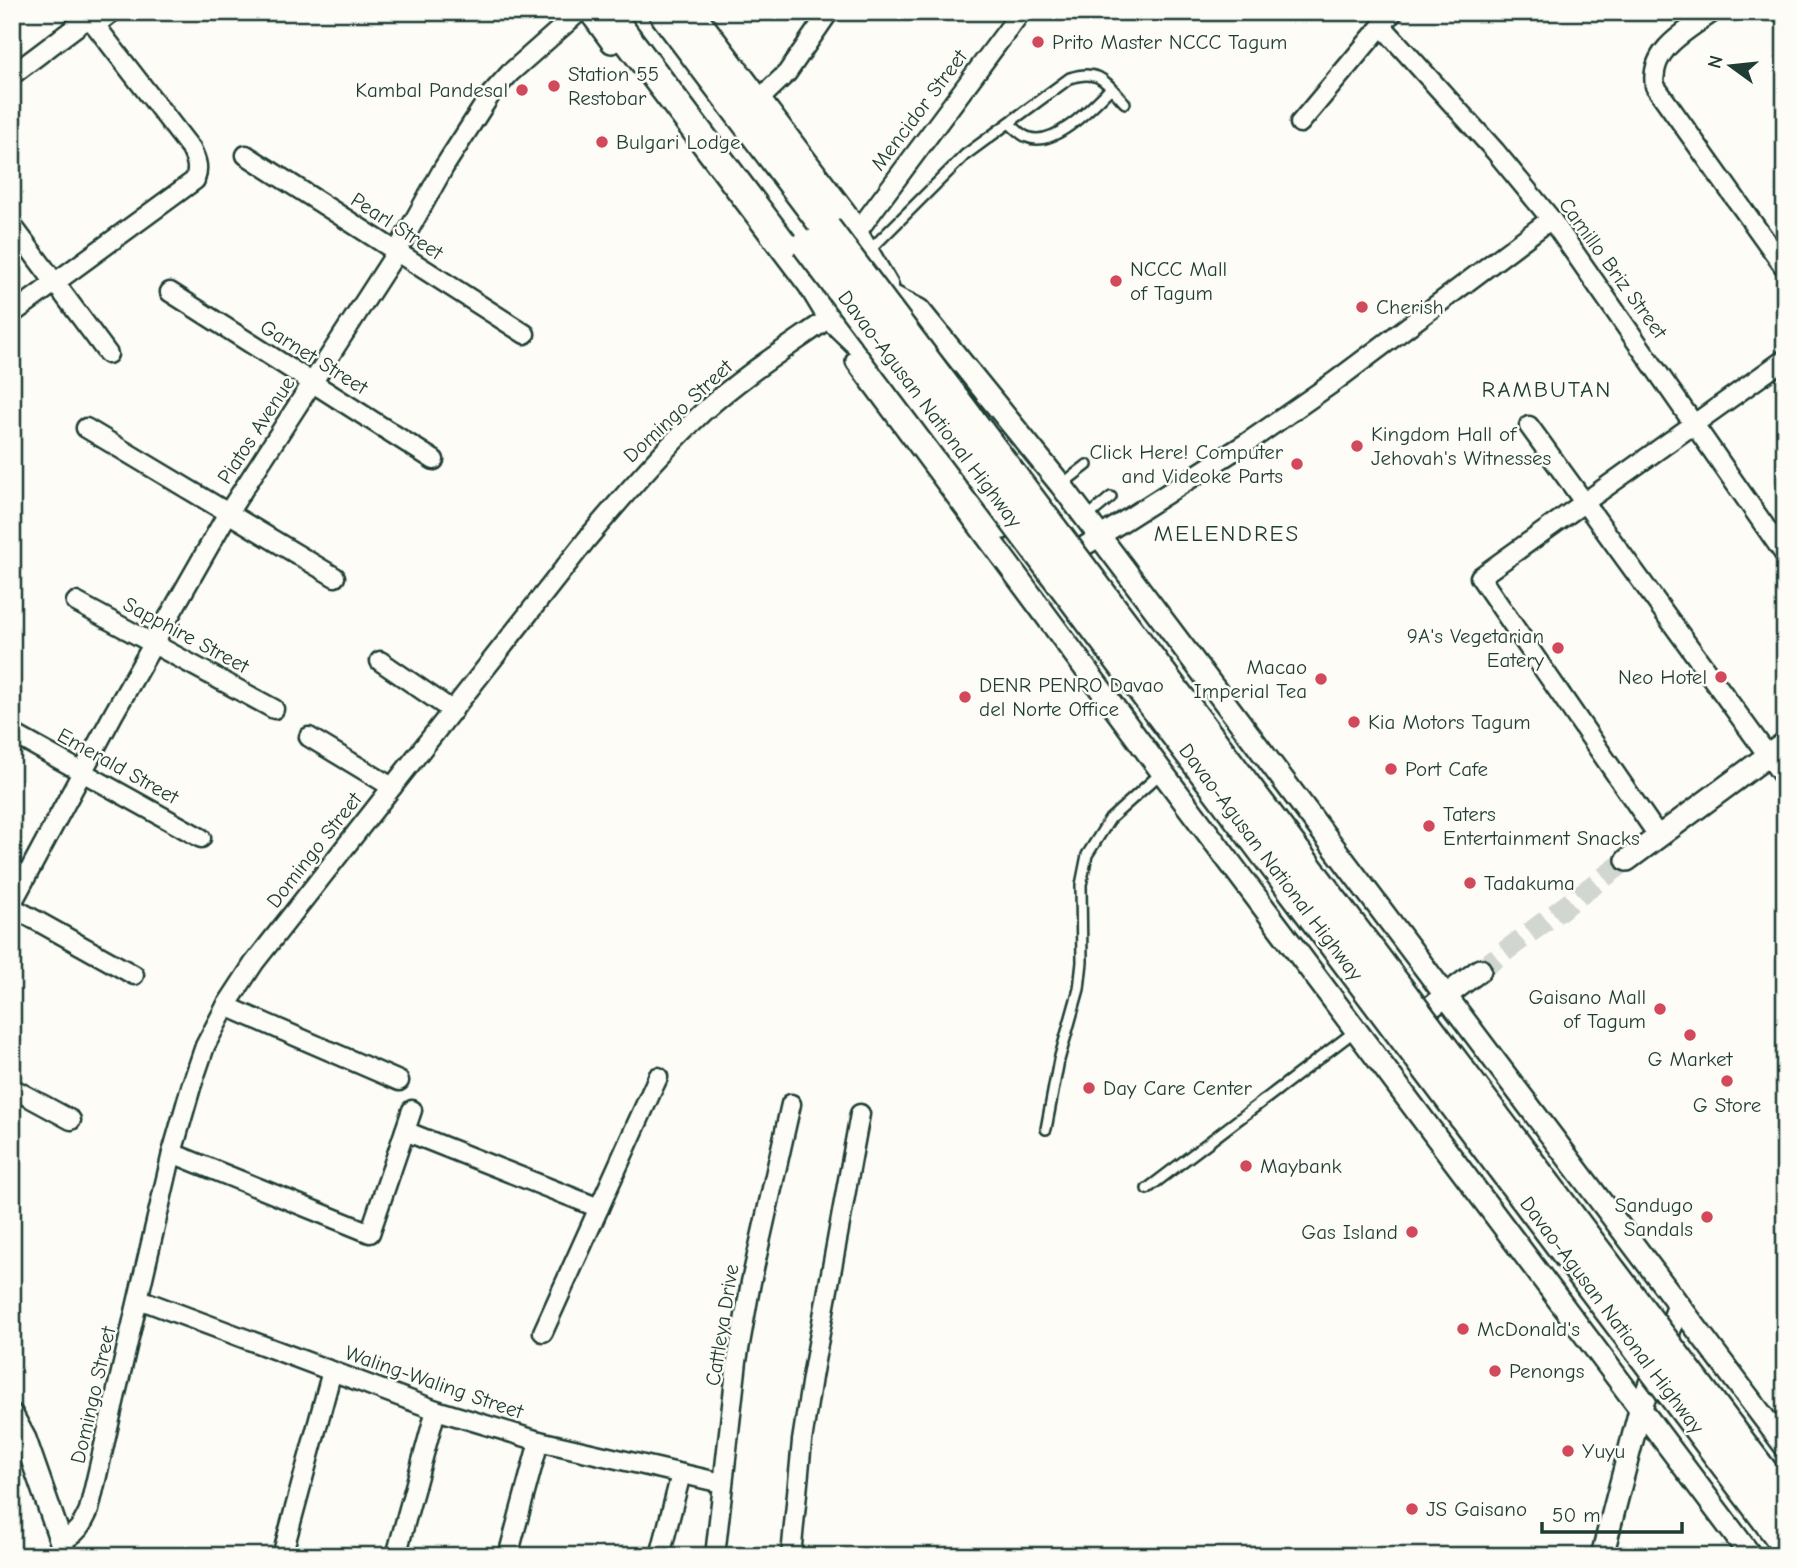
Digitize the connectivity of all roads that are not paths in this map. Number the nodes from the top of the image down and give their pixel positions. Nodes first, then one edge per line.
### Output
1 (112, 12) edge
2 (579, 12) edge
3 (590, 12) edge
4 (607, 12) edge
5 (631, 12) edge
6 (663, 12) edge
7 (690, 12) edge
8 (705, 12) edge
9 (829, 12) edge
10 (1021, 12) edge
11 (1713, 12) edge
12 (90, 18) edge
13 (1387, 19) edge
14 (12, 75) edge
15 (1111, 88) junction
16 (766, 93) junction
17 (1125, 103) dead end
18 (1009, 123) junction
19 (1300, 124) dead end
20 (246, 155) dead end
21 (1551, 219) junction
22 (12, 225) edge
23 (843, 240) junction
24 (396, 253) junction
25 (1785, 268) edge
26 (56, 281) junction
27 (170, 292) dead end
28 (888, 294) junction
29 (12, 314) edge
30 (832, 316) junction
31 (525, 334) dead end
32 (108, 354) dead end
33 (1785, 359) edge
34 (314, 383) junction
35 (1695, 423) junction
36 (1529, 426) dead end
37 (86, 428) dead end
38 (434, 460) dead end
39 (1087, 466) dead end
40 (1061, 485) junction
41 (1111, 497) dead end
42 (1586, 502) junction
43 (228, 513) junction
44 (979, 513) junction
45 (1086, 518) junction
46 (1090, 542) junction
47 (1785, 555) edge
48 (335, 577) dead end
49 (76, 602) dead end
50 (154, 642) junction
51 (380, 661) dead end
52 (274, 709) dead end
53 (453, 711) junction
54 (12, 733) edge
55 (309, 737) dead end
56 (1776, 750) edge
57 (83, 771) junction
58 (1162, 772) junction
59 (1253, 779) junction
60 (1785, 779) edge
61 (392, 787) junction
62 (1217, 806) junction
63 (1286, 823) junction
64 (1659, 837) junction
65 (201, 838) dead end
66 (1627, 860) tunnel mouth
67 (12, 905) edge
68 (1480, 970) tunnel mouth
69 (134, 975) dead end
70 (1436, 1003) junction
71 (226, 1006) junction
72 (1356, 1030) junction
73 (658, 1077) dead end
74 (399, 1081) dead end
75 (12, 1088) edge
76 (790, 1104) dead end
77 (412, 1110) dead end
78 (860, 1114) dead end
79 (71, 1120) dead end
80 (1046, 1129) dead end
81 (405, 1131) junction
82 (172, 1153) junction
83 (1147, 1189) dead end
84 (599, 1208) junction
85 (139, 1299) junction
86 (1679, 1305) junction
87 (543, 1332) dead end
88 (332, 1371) junction
89 (436, 1410) junction
90 (1640, 1410) junction
91 (12, 1415) edge
92 (539, 1441) junction
93 (1785, 1446) edge
94 (681, 1474) junction
95 (722, 1483) junction
96 (1785, 1501) edge
97 (1785, 1544) edge
98 (63, 1548) edge
99 (282, 1556) edge
100 (397, 1556) edge
101 (508, 1556) edge
102 (660, 1556) edge
103 (715, 1556) edge
104 (791, 1556) edge
105 (1602, 1556) edge
106 (1751, 1556) edge

1 - 12 street
2 - 24 street, Piatos Avenue
3 - 30 street
4 - 30 highway, Davao-Agusan National Highway
5 - 23 highway, Davao-Agusan National Highway
6 - 23 highway, Davao-Agusan National Highway
7 - 23 highway, Davao-Agusan National Highway
8 - 16 street
9 - 16 street
10 - 23 street, Mencidor Street
11 - 25 street
12 - 14 street
12 - 26 street
13 - 19 street
13 - 21 street, Camillo Briz Street
15 - 17 lane
15 - 18 lane
15 - 18 lane
16 - 23 street
18 - 23 lane
20 - 24 street, Pearl Street
21 - 35 street, Camillo Briz Street
21 - 46 street
22 - 26 street
23 - 28 highway, Davao-Agusan National Highway
23 - 30 highway
23 - 96 highway, Davao-Agusan National Highway, bridge
23 - 97 highway, Davao-Agusan National Highway, bridge
24 - 31 street, Pearl Street
24 - 34 street, Piatos Avenue
26 - 29 street
26 - 32 street
27 - 34 street, Garnet Street
28 - 30 highway
28 - 40 street
28 - 46 highway, Davao-Agusan National Highway
30 - 44 highway, Davao-Agusan National Highway
30 - 53 street, Domingo Street
33 - 35 street
34 - 38 street, Garnet Street
34 - 43 street, Piatos Avenue
35 - 42 street
35 - 47 street, Camillo Briz Street
36 - 42 street
37 - 43 street
39 - 40 lane
40 - 45 street
41 - 45 lane
42 - 56 street
42 - 64 street
43 - 48 street
43 - 50 street, Piatos Avenue
44 - 58 street
44 - 62 highway, Davao-Agusan National Highway
45 - 46 street
46 - 59 highway, Davao-Agusan National Highway
46 - 70 street
49 - 50 street, Sapphire Street
50 - 52 street, Sapphire Street
50 - 57 street, Piatos Avenue
51 - 53 street
53 - 61 street, Domingo Street
54 - 57 street, Emerald Street
55 - 61 street
56 - 60 street
56 - 64 street
57 - 65 street, Emerald Street
57 - 67 street, Piatos Avenue
58 - 72 street
58 - 80 lane
59 - 62 highway
59 - 63 highway, Davao-Agusan National Highway
61 - 71 street, Domingo Street
62 - 63 highway, Davao-Agusan National Highway
63 - 70 highway, Davao-Agusan National Highway
64 - 66 street
67 - 69 street
68 - 70 street
70 - 86 street
71 - 74 street
71 - 82 street, Domingo Street
72 - 83 lane
72 - 90 street
73 - 84 street
75 - 79 street
76 - 95 street, Cattleya Drive
77 - 81 street
78 - 104 street
81 - 82 street
81 - 84 street
82 - 85 street, Domingo Street
84 - 87 street
85 - 88 street, Waling-Waling Street
85 - 98 street, Domingo Street
86 - 90 street
86 - 93 street
88 - 89 street, Waling-Waling Street
88 - 99 street
89 - 92 street, Waling-Waling Street
89 - 100 street
90 - 105 street
90 - 106 street
91 - 98 street
92 - 94 street, Waling-Waling Street
92 - 101 street
94 - 95 street, Waling-Waling Street
94 - 102 street
95 - 103 street, Cattleya Drive

